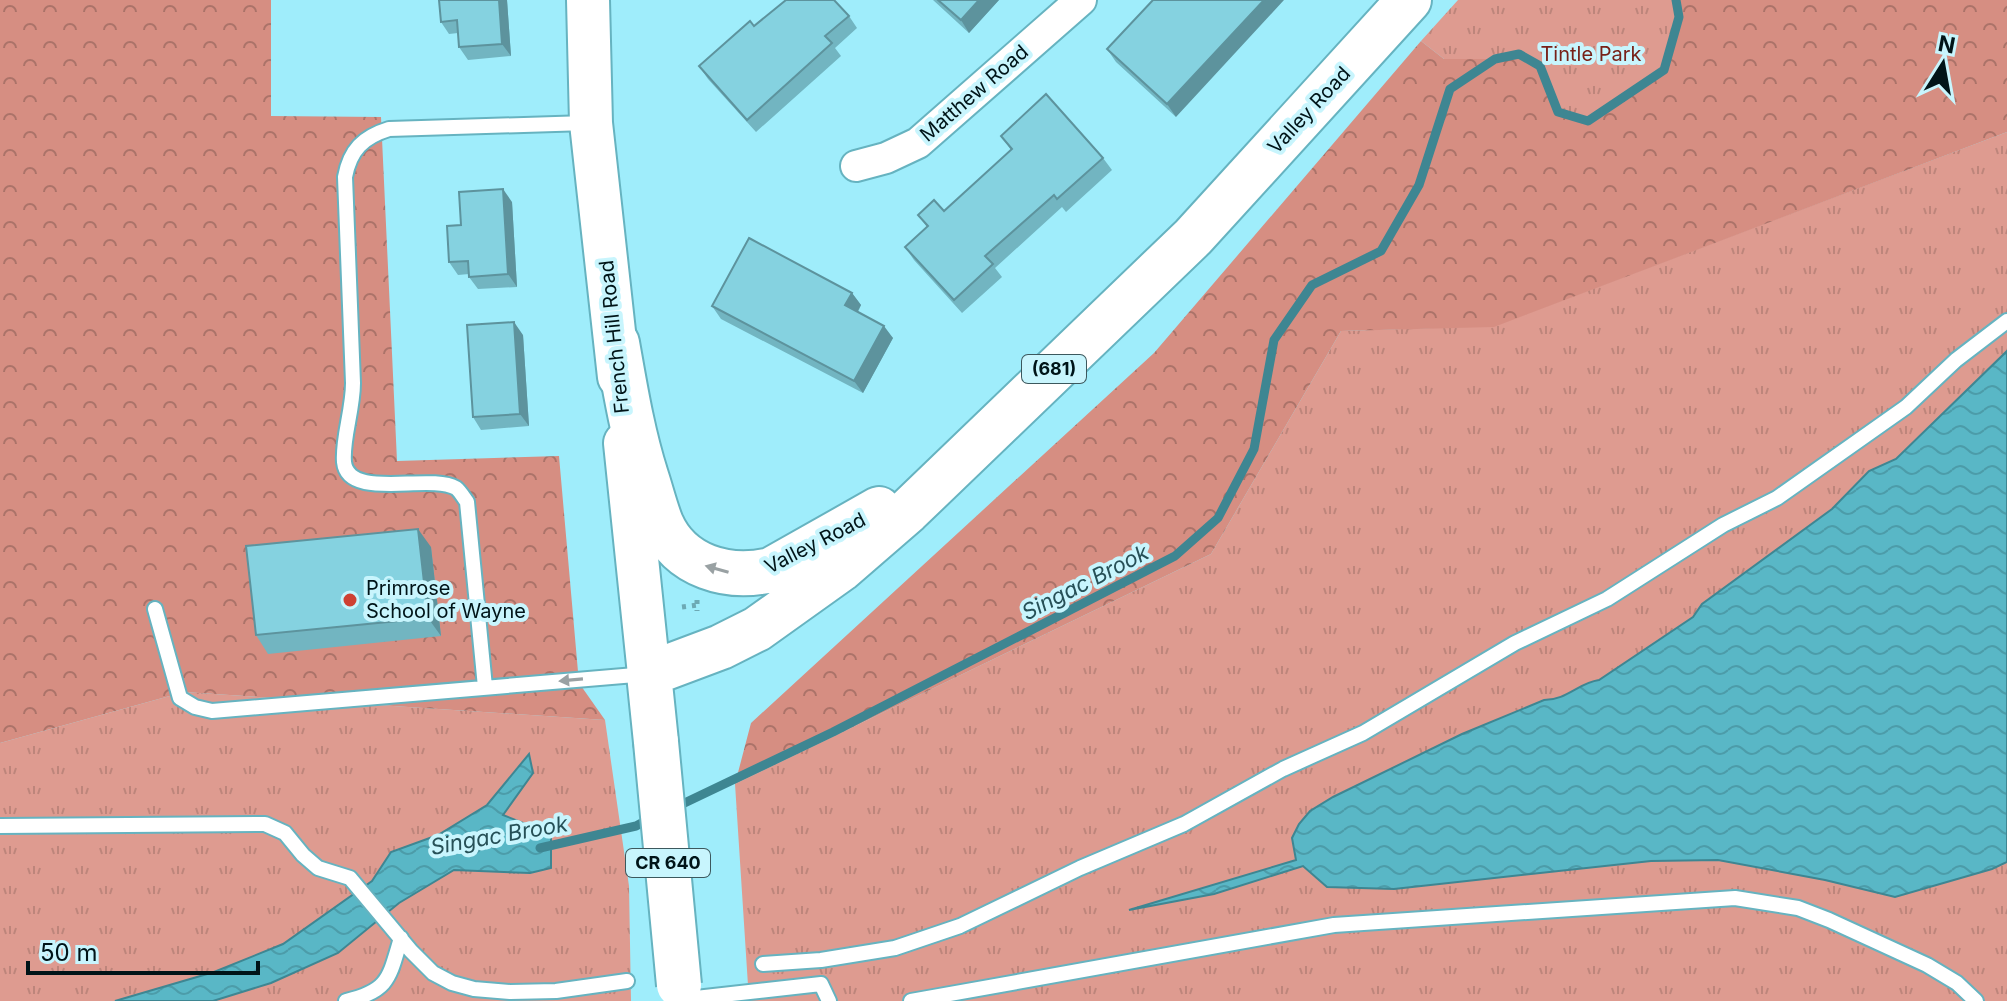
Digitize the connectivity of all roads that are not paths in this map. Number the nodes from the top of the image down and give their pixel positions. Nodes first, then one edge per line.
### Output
1 (588, 0) edge
2 (1081, 0) edge
3 (1409, 0) edge
4 (591, 123) junction
5 (856, 166) dead end
6 (2007, 321) edge
7 (617, 343) junction
8 (1001, 421) junction
9 (155, 609) dead end
10 (649, 674) junction
11 (485, 687) junction
12 (0, 826) edge
13 (396, 933) junction
14 (821, 960) junction
15 (763, 964) dead end
16 (627, 981) dead end
17 (821, 984) junction
18 (555, 996) edge
19 (678, 997) edge
20 (346, 1001) edge
21 (829, 1001) edge
22 (911, 1001) edge
23 (1976, 1001) edge

1 - 4 main road, French Hill Road
2 - 5 street, Matthew Road
3 - 8 main road, Valley Road / (681)
4 - 7 main road, French Hill Road
4 - 11 lane
6 - 14 lane
8 -> 7 main road, Valley Road
7 - 10 main road, French Hill Road
8 - 10 main road, Valley Road / (681)
9 - 11 lane
10 -> 11 lane
10 - 19 main road, CR 640, bridge
12 - 13 lane
13 - 18 lane
13 - 20 lane
14 - 15 lane
14 - 17 lane
16 - 18 lane
17 - 19 lane
17 - 21 lane
22 - 23 lane

